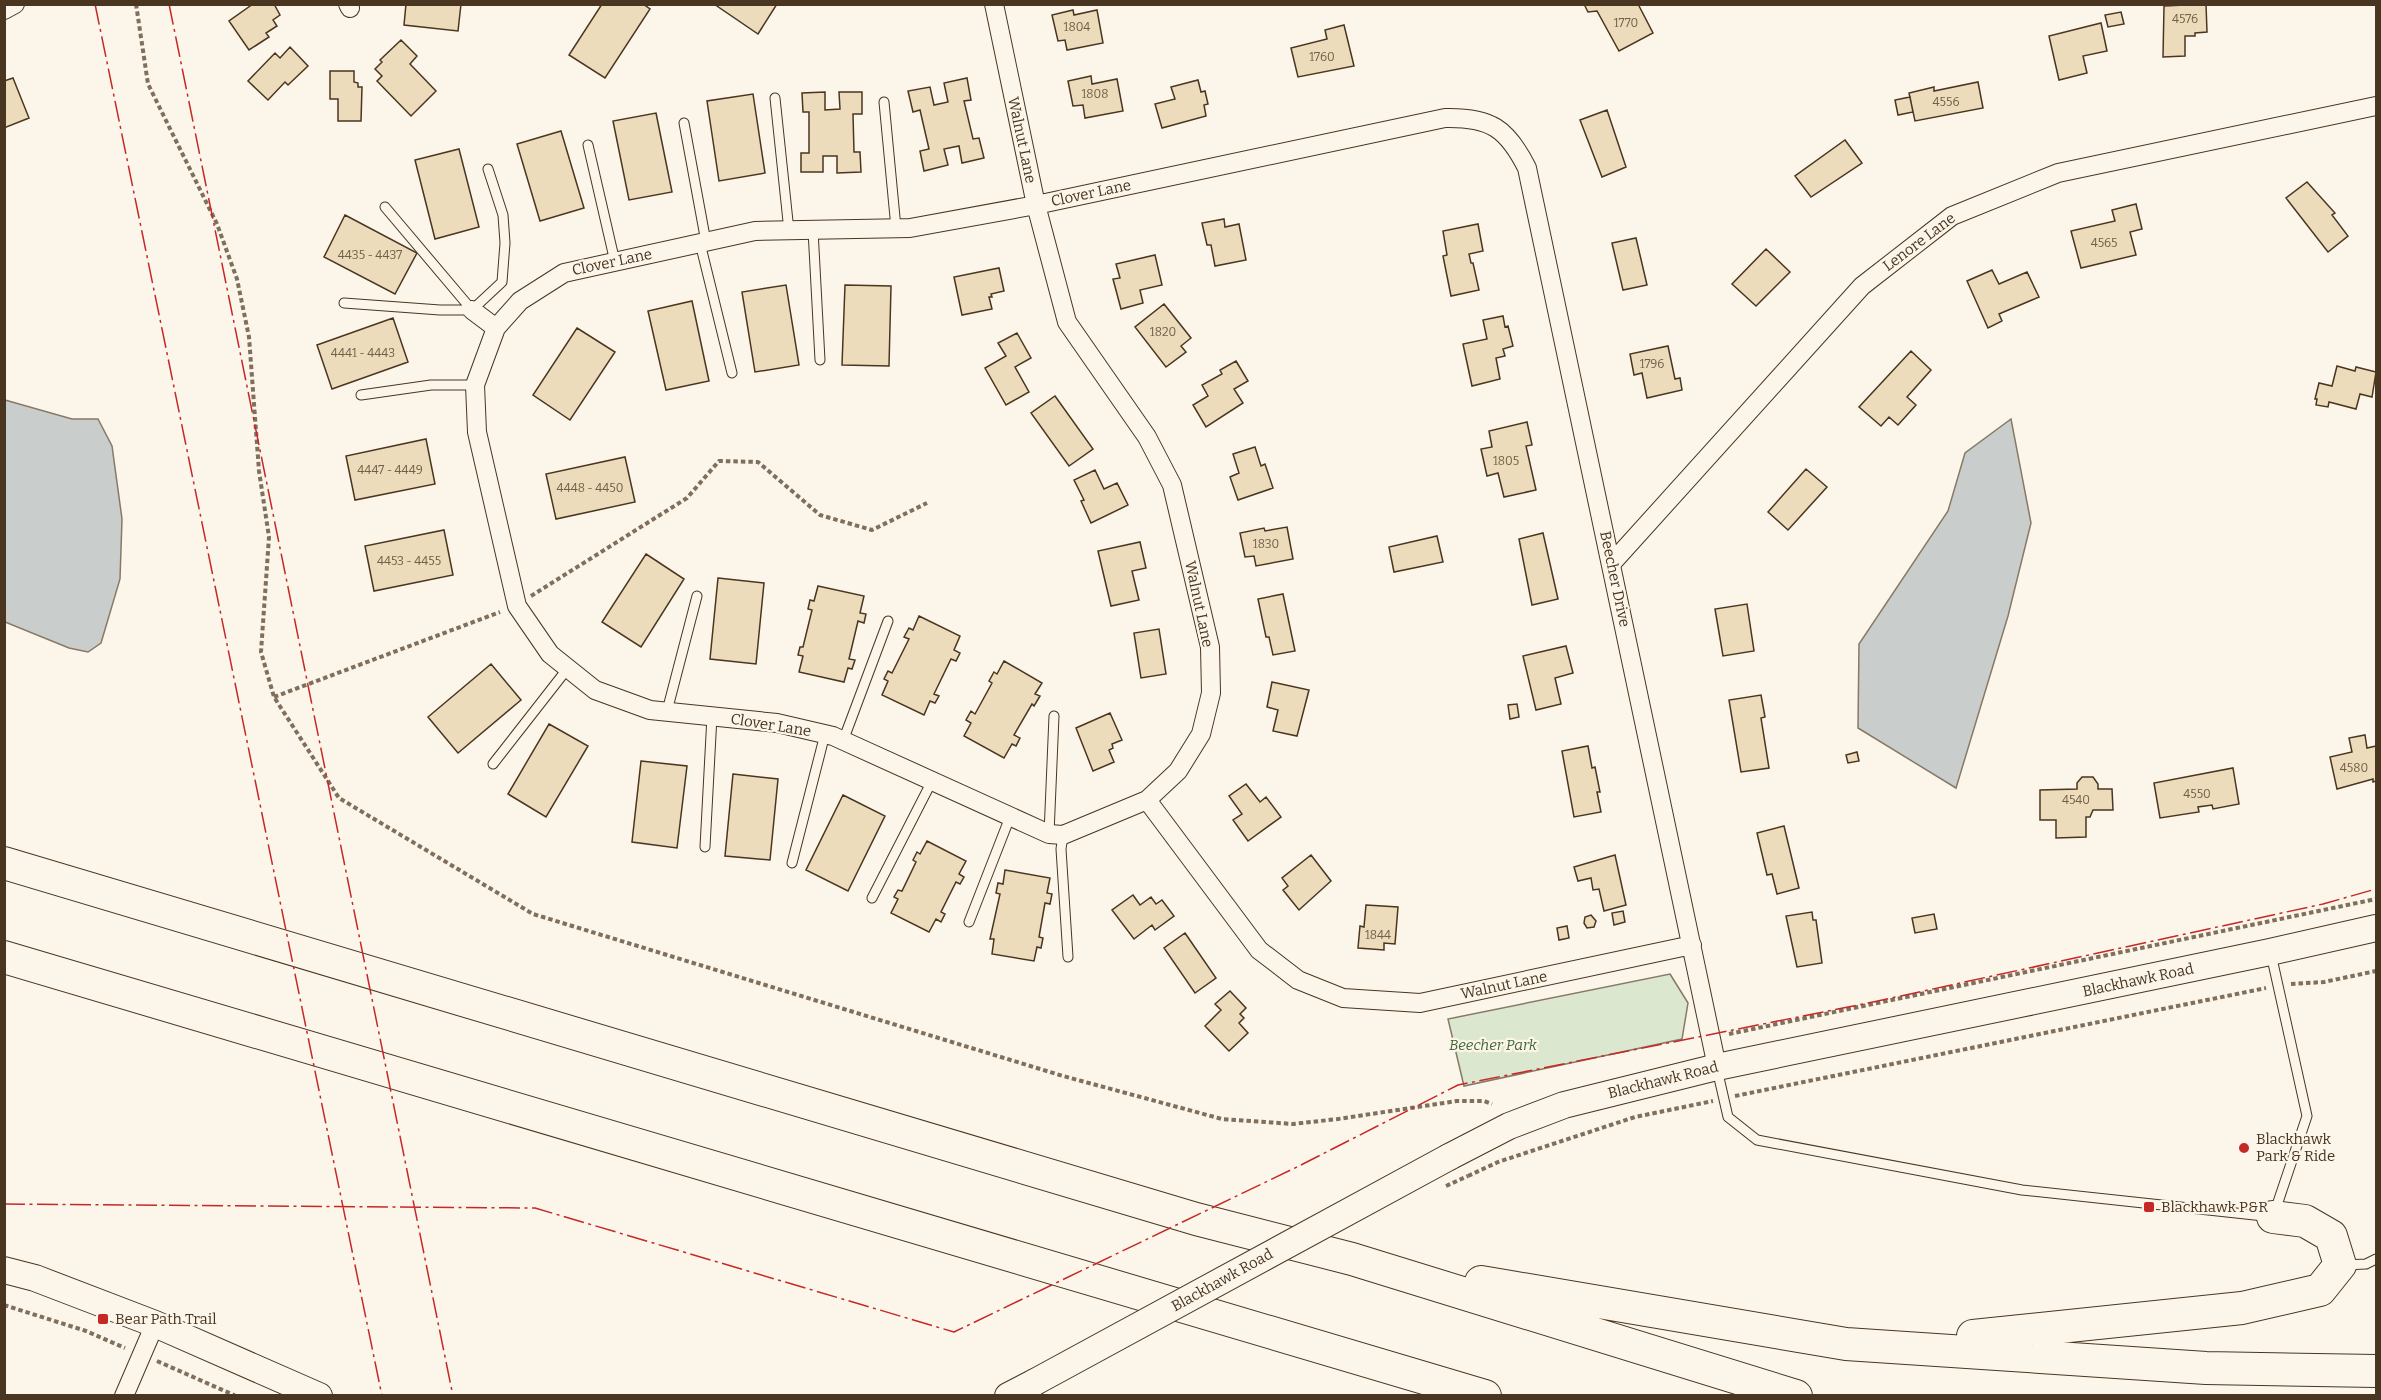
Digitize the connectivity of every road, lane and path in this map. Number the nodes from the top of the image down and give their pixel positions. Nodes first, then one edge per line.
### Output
1 (15, 4) edge
2 (136, 4) edge
3 (994, 4) edge
4 (4, 10) edge
5 (775, 98) dead end
6 (884, 102) dead end
7 (2376, 106) edge
8 (1471, 117) joint
9 (684, 123) dead end
10 (588, 145) dead end
11 (488, 169) dead end
12 (1036, 205) junction
13 (385, 207) dead end
14 (896, 228) junction
15 (813, 230) junction
16 (789, 231) junction
17 (703, 243) junction
18 (615, 262) junction
19 (344, 303) dead end
20 (472, 309) junction
21 (496, 328) junction
22 (820, 360) dead end
23 (732, 373) dead end
24 (476, 385) junction
25 (361, 395) dead end
26 (927, 503) dead end
27 (1612, 564) junction
28 (697, 596) dead end
29 (517, 606) junction
30 (888, 621) dead end
31 (568, 668) junction
32 (274, 698) junction
33 (667, 711) junction
34 (712, 716) junction
35 (1054, 716) dead end
36 (825, 735) junction
37 (843, 741) junction
38 (493, 764) dead end
39 (932, 781) junction
40 (1147, 800) junction
41 (1010, 817) junction
42 (1056, 835) junction
43 (705, 847) dead end
44 (4, 863) edge
45 (792, 863) dead end
46 (872, 898) dead end
47 (2376, 899) edge
48 (969, 922) dead end
49 (2376, 928) edge
50 (1692, 945) junction
51 (2270, 952) junction
52 (4, 957) edge
53 (1068, 957) dead end
54 (2376, 971) edge
55 (2278, 985) junction
56 (1711, 1038) junction
57 (1717, 1067) junction
58 (1724, 1099) junction
59 (1492, 1104) dead end
60 (1468, 1176) dead end
61 (2273, 1217) junction
62 (2376, 1258) edge
63 (1352, 1259) junction
64 (2340, 1265) junction
65 (4, 1270) edge
66 (4, 1305) edge
67 (155, 1324) junction
68 (1846, 1344) junction
69 (142, 1355) junction
70 (2376, 1371) edge
71 (124, 1395) edge
72 (236, 1395) edge
73 (318, 1395) edge
74 (1008, 1395) edge
75 (1485, 1395) edge
76 (1796, 1395) edge

1 - 4 street
2 - 32 path
3 - 12 street, Walnut Lane
5 - 16 lane
6 - 14 lane
7 - 27 street, Lenore Lane
8 - 12 street, Clover Lane
8 - 27 street, Beecher Drive
9 - 17 lane
10 - 18 lane
11 - 20 lane
12 - 14 street, Clover Lane
12 - 40 street, Walnut Lane
13 - 20 lane
14 - 15 street, Clover Lane
15 - 16 street, Clover Lane
15 - 22 lane
16 - 17 street, Clover Lane
17 - 18 street, Clover Lane
17 - 23 lane
18 - 21 street, Clover Lane
19 - 20 lane
20 - 21 street
21 - 24 street, Clover Lane
24 - 25 lane
24 - 29 street, Clover Lane
26 - 29 path
27 - 50 street, Beecher Drive
28 - 33 lane
29 - 31 street, Clover Lane
29 - 32 path
30 - 37 lane
31 - 33 street, Clover Lane
31 - 38 lane
32 - 59 path
33 - 34 street, Clover Lane
34 - 36 street, Clover Lane
34 - 43 lane
35 - 42 lane
36 - 37 street, Clover Lane
36 - 45 lane
37 - 39 street, Clover Lane
39 - 41 street, Clover Lane
39 - 46 lane
40 - 42 street
40 - 50 street, Walnut Lane
41 - 42 street, Clover Lane
41 - 48 lane
42 - 53 lane
44 - 63 highway
47 - 56 path
49 - 51 street, Blackhawk Road
50 - 56 street, Beecher Drive
51 - 55 lane
51 - 57 street, Blackhawk Road
52 - 75 highway
54 - 55 path
55 - 58 path
55 - 61 lane
56 - 57 street, Beecher Drive
57 - 58 lane
57 - 74 street, Blackhawk Road, bridge
58 - 60 path
58 - 61 lane
61 - 64 highway
62 - 64 lane
63 - 68 highway
63 - 76 highway
64 - 68 highway
65 - 67 street
66 - 69 path
67 - 69 street
67 - 73 street
68 - 70 highway
69 - 71 street
69 - 72 path

